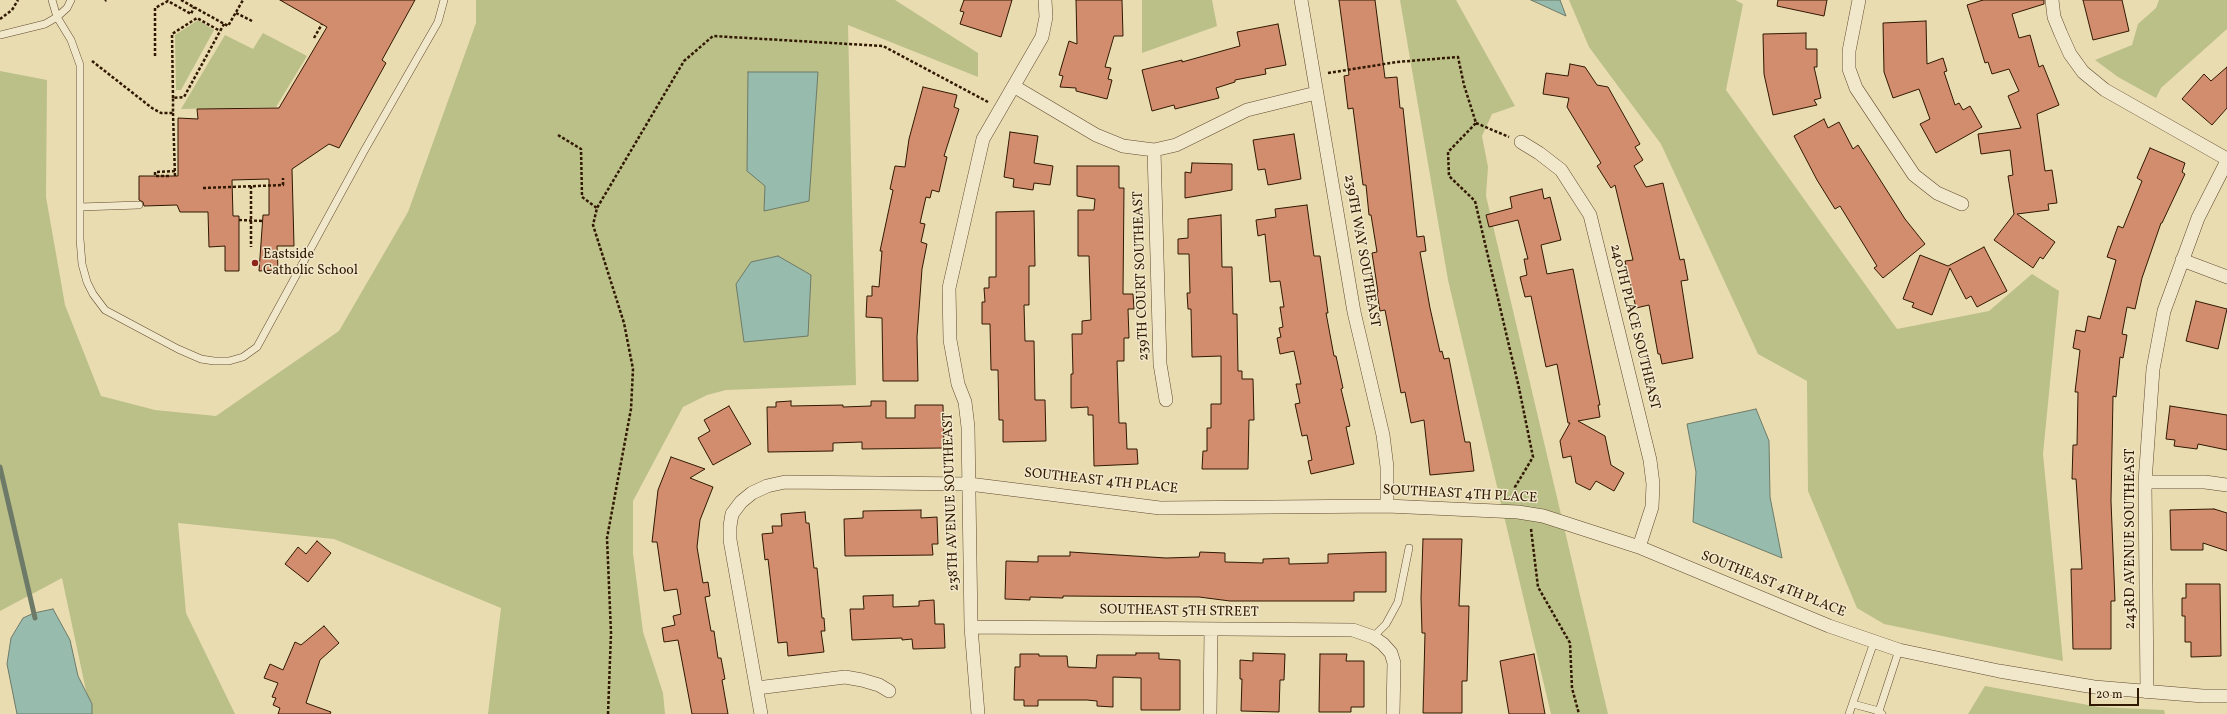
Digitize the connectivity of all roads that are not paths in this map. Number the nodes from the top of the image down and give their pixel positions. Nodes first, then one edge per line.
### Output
1 (52, 0) edge
2 (71, 0) edge
3 (444, 0) edge
4 (1045, 0) edge
5 (1301, 0) edge
6 (1859, 0) edge
7 (2052, 0) edge
8 (57, 18) junction
9 (0, 35) edge
10 (1015, 87) junction
11 (1316, 93) junction
12 (1520, 142) road end
13 (1154, 150) junction
14 (2227, 160) edge
15 (1962, 204) dead end
16 (139, 205) dead end
17 (80, 207) junction
18 (2182, 260) junction
19 (2227, 277) edge
20 (1166, 400) dead end
21 (2145, 482) junction
22 (969, 484) junction
23 (2227, 485) edge
24 (1387, 506) junction
25 (1639, 546) junction
26 (1409, 548) dead end
27 (971, 627) junction
28 (1211, 629) junction
29 (1378, 640) junction
30 (1874, 642) junction
31 (1899, 650) junction
32 (757, 688) junction
33 (889, 692) dead end
34 (2147, 692) junction
35 (2227, 696) edge
36 (1853, 704) junction
37 (1879, 713) edge
38 (761, 714) edge
39 (978, 714) edge
40 (1210, 714) edge
41 (1393, 714) edge
42 (1849, 714) edge

1 - 8 lane
2 - 8 lane
3 - 17 lane
4 - 10 street, 238TH AVENUE SOUTHEAST
5 - 11 street, 239TH WAY SOUTHEAST
6 - 15 street
7 - 14 street
8 - 9 lane
8 - 17 lane
10 - 13 street
10 - 22 street, 238TH AVENUE SOUTHEAST
11 - 13 street
11 - 24 street, 239TH WAY SOUTHEAST
12 - 25 street, 240TH PLACE SOUTHEAST
13 - 20 street, 239TH COURT SOUTHEAST
14 - 18 street, 243RD AVENUE SOUTHEAST
16 - 17 lane
18 - 19 street
18 - 21 street, 243RD AVENUE SOUTHEAST
21 - 23 street
21 - 34 street, 243RD AVENUE SOUTHEAST
22 - 24 street, SOUTHEAST 4TH PLACE
22 - 27 street, 238TH AVENUE SOUTHEAST
22 - 32 street, SOUTHEAST 4TH PLACE
24 - 25 street, SOUTHEAST 4TH PLACE
25 - 30 street, SOUTHEAST 4TH PLACE
26 - 29 lane
27 - 28 street, SOUTHEAST 5TH STREET
27 - 39 street, 238TH AVENUE SOUTHEAST
28 - 29 street, SOUTHEAST 5TH STREET
28 - 40 street
29 - 41 street
30 - 31 street, SOUTHEAST 4TH PLACE
30 - 36 lane
31 - 34 street, SOUTHEAST 4TH PLACE
31 - 37 lane
32 - 33 street
32 - 38 street
34 - 35 street, SOUTHEAST 4TH PLACE
36 - 37 lane
36 - 42 lane

